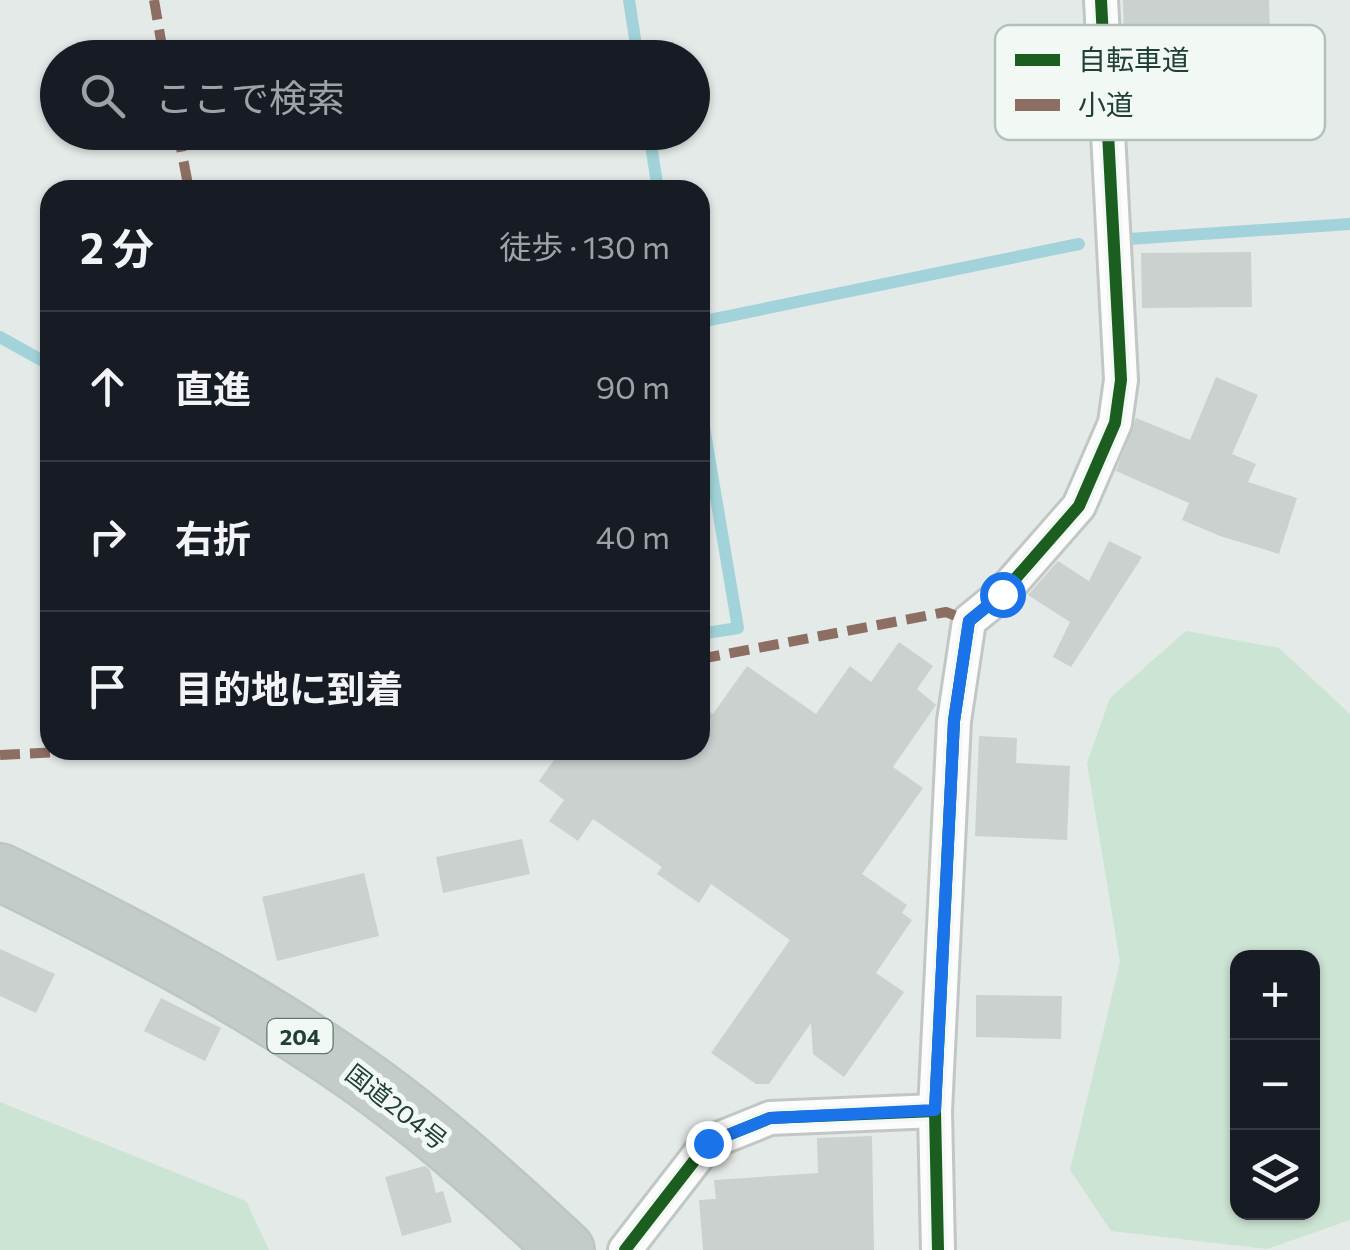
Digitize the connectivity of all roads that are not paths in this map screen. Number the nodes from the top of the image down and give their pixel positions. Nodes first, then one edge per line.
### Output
1 (1101, 0) edge
2 (1102, 25) edge
3 (1108, 140) edge
4 (0, 872) edge
5 (935, 1110) junction
6 (566, 1250) edge
7 (625, 1250) edge
8 (938, 1250) edge

1 - 2 street
3 - 5 street
4 - 6 highway, 国道204号 / 204
5 - 7 street
5 - 8 street

